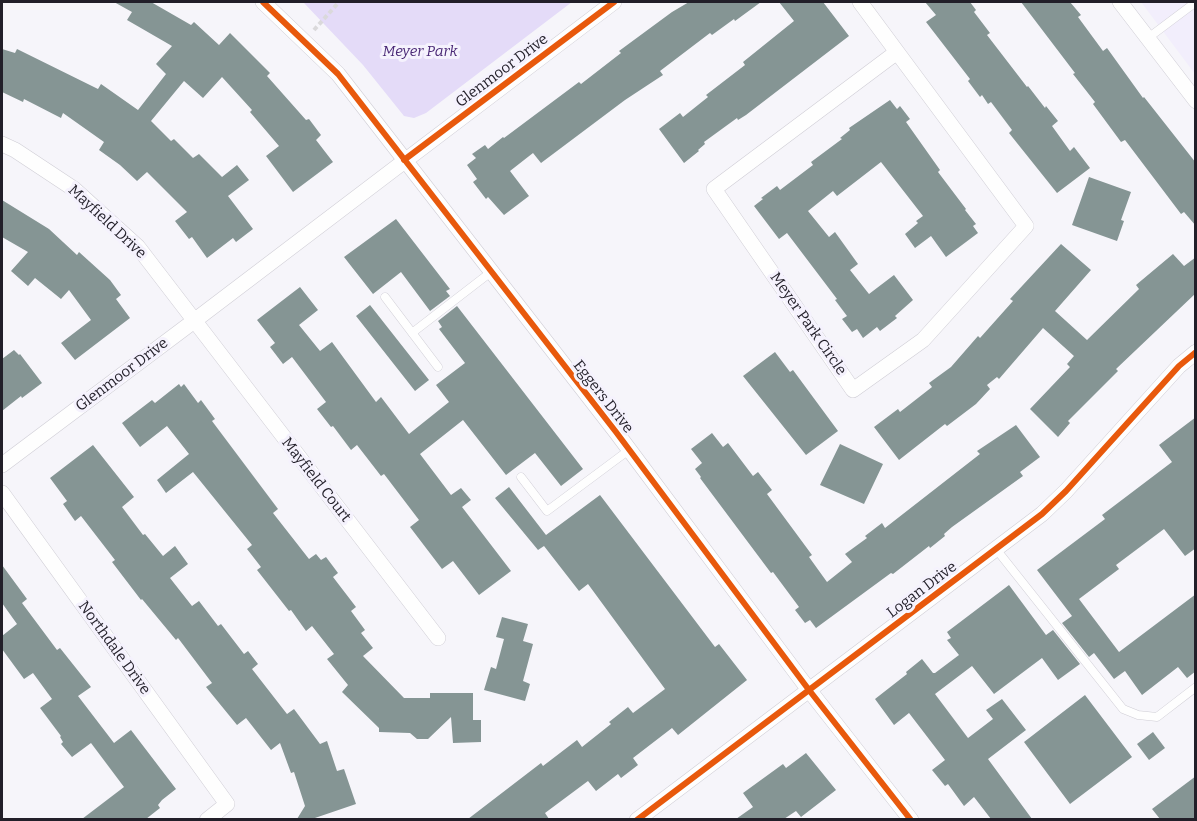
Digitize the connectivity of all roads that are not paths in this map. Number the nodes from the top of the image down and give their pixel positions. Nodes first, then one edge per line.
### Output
1 (263, 2) edge
2 (614, 2) edge
3 (860, 2) edge
4 (1120, 2) edge
5 (1196, 2) edge
6 (1148, 38) junction
7 (897, 52) junction
8 (1196, 101) edge
9 (2, 144) edge
10 (404, 160) junction
11 (491, 272) junction
12 (385, 297) dead end
13 (194, 321) junction
14 (412, 333) junction
15 (1196, 352) edge
16 (438, 367) dead end
17 (628, 450) junction
18 (2, 465) edge
19 (520, 477) dead end
20 (2, 493) edge
21 (996, 549) junction
22 (438, 638) dead end
23 (1196, 687) edge
24 (809, 690) junction
25 (207, 819) edge
26 (637, 819) edge
27 (911, 819) edge

1 - 10 street, Eggers Drive
2 - 10 street, Glenmoor Drive
3 - 7 street, Meyer Park Circle
4 - 6 street
5 - 6 lane
6 - 8 street
7 - 7 street, Meyer Park Circle
9 - 13 street, Mayfield Drive
10 - 11 street, Eggers Drive
10 - 13 street, Glenmoor Drive
11 - 14 lane
11 - 17 street, Eggers Drive
12 - 14 lane
13 - 18 street, Glenmoor Drive
13 - 22 street, Mayfield Court
14 - 16 lane
15 - 21 street, Logan Drive
17 - 19 lane
17 - 24 street, Eggers Drive
20 - 25 street, Northdale Drive
21 - 23 lane
21 - 24 street, Logan Drive
24 - 26 street, Logan Drive
24 - 27 street, Eggers Drive

